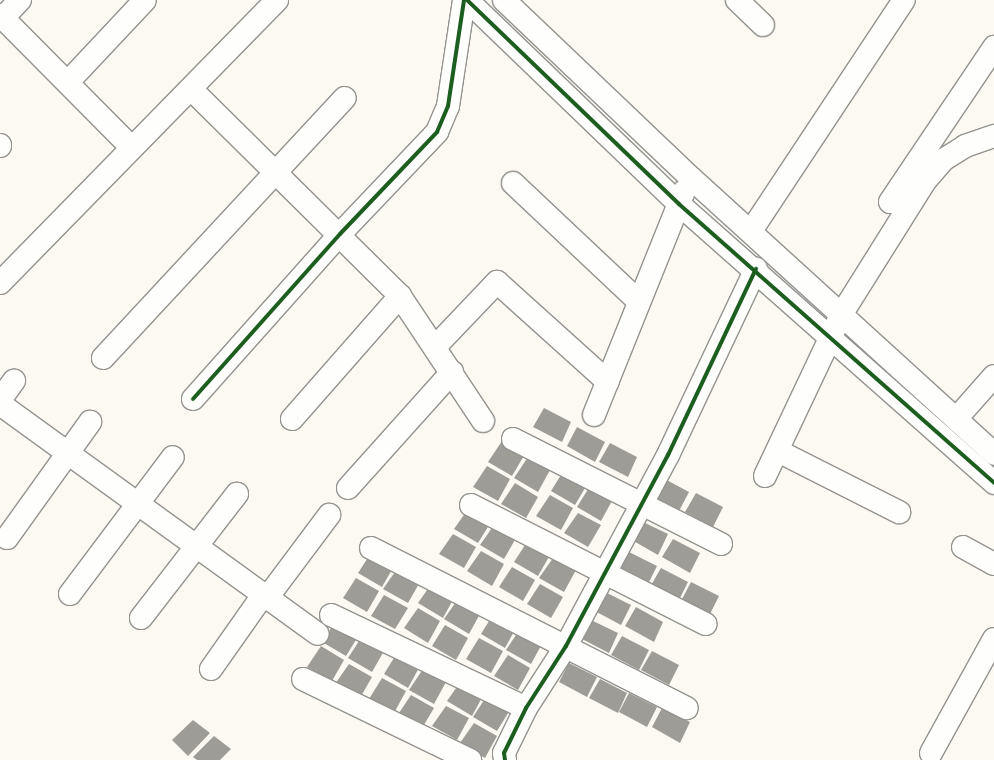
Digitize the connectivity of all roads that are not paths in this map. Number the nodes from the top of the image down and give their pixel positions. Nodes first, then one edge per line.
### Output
1 (20, 0) edge
2 (145, 0) edge
3 (277, 0) edge
4 (465, 0) edge
5 (504, 0) edge
6 (737, 0) edge
7 (904, 0) edge
8 (1, 17) edge
9 (763, 25) dead end
10 (994, 47) edge
11 (68, 82) junction
12 (191, 89) junction
13 (345, 98) dead end
14 (994, 136) edge
15 (132, 148) junction
16 (276, 172) junction
17 (691, 178) junction
18 (514, 183) dead end
19 (890, 202) dead end
20 (679, 204) junction
21 (751, 231) junction
22 (340, 234) junction
23 (756, 269) junction
24 (2, 278) edge
25 (400, 296) junction
26 (638, 301) junction
27 (841, 315) junction
28 (830, 335) junction
29 (435, 347) junction
30 (103, 358) dead end
31 (452, 372) junction
32 (994, 376) edge
33 (14, 381) dead end
34 (608, 382) junction
35 (193, 399) dead end
36 (0, 400) edge
37 (0, 404) edge
38 (594, 415) dead end
39 (292, 419) dead end
40 (956, 419) junction
41 (483, 421) dead end
42 (90, 422) dead end
43 (513, 439) dead end
44 (778, 451) junction
45 (67, 453) junction
46 (994, 454) edge
47 (173, 457) dead end
48 (765, 476) dead end
49 (994, 483) edge
50 (348, 488) dead end
51 (238, 494) dead end
52 (137, 503) junction
53 (642, 503) junction
54 (471, 505) dead end
55 (899, 512) dead end
56 (328, 515) dead end
57 (6, 538) dead end
58 (721, 544) dead end
59 (195, 546) junction
60 (963, 547) dead end
61 (371, 548) dead end
62 (994, 564) edge
63 (605, 573) junction
64 (70, 594) dead end
65 (265, 596) junction
66 (332, 615) dead end
67 (141, 618) dead end
68 (706, 624) dead end
69 (318, 634) dead end
70 (994, 639) edge
71 (566, 646) junction
72 (211, 669) dead end
73 (303, 679) dead end
74 (526, 708) junction
75 (687, 708) dead end
76 (931, 753) dead end
77 (506, 758) edge
78 (470, 760) edge

1 - 8 street
2 - 11 street
3 - 12 street
4 - 20 street
4 - 22 street
5 - 17 street
6 - 9 street
7 - 21 street
8 - 11 street
10 - 19 street
11 - 15 street
12 - 15 street
12 - 16 street
13 - 16 street
14 - 27 street
15 - 24 street
16 - 22 street
16 - 30 street
17 - 20 street
17 - 21 street
18 - 26 street
20 - 23 street
20 - 26 street
21 - 27 street
22 - 25 street
22 - 35 street
23 - 28 street
23 - 53 street
25 - 29 street
25 - 39 street
26 - 34 street
27 - 28 street
27 - 40 street
28 - 44 street
28 - 49 street
29 - 31 street
29 - 34 street
31 - 41 street
31 - 50 street
32 - 40 street
33 - 36 street
34 - 38 street
37 - 45 street
40 - 46 street
42 - 45 street
43 - 53 street
44 - 48 street
44 - 55 street
45 - 52 street
45 - 57 street
47 - 52 street
51 - 59 street
52 - 59 street
52 - 64 street
53 - 58 street
53 - 63 street
54 - 63 street
56 - 65 street
59 - 65 street
59 - 67 street
60 - 62 street
61 - 71 street
63 - 68 street
63 - 71 street
65 - 69 street
65 - 72 street
66 - 74 street
70 - 76 street
71 - 74 street
71 - 75 street
73 - 78 street
74 - 77 street

